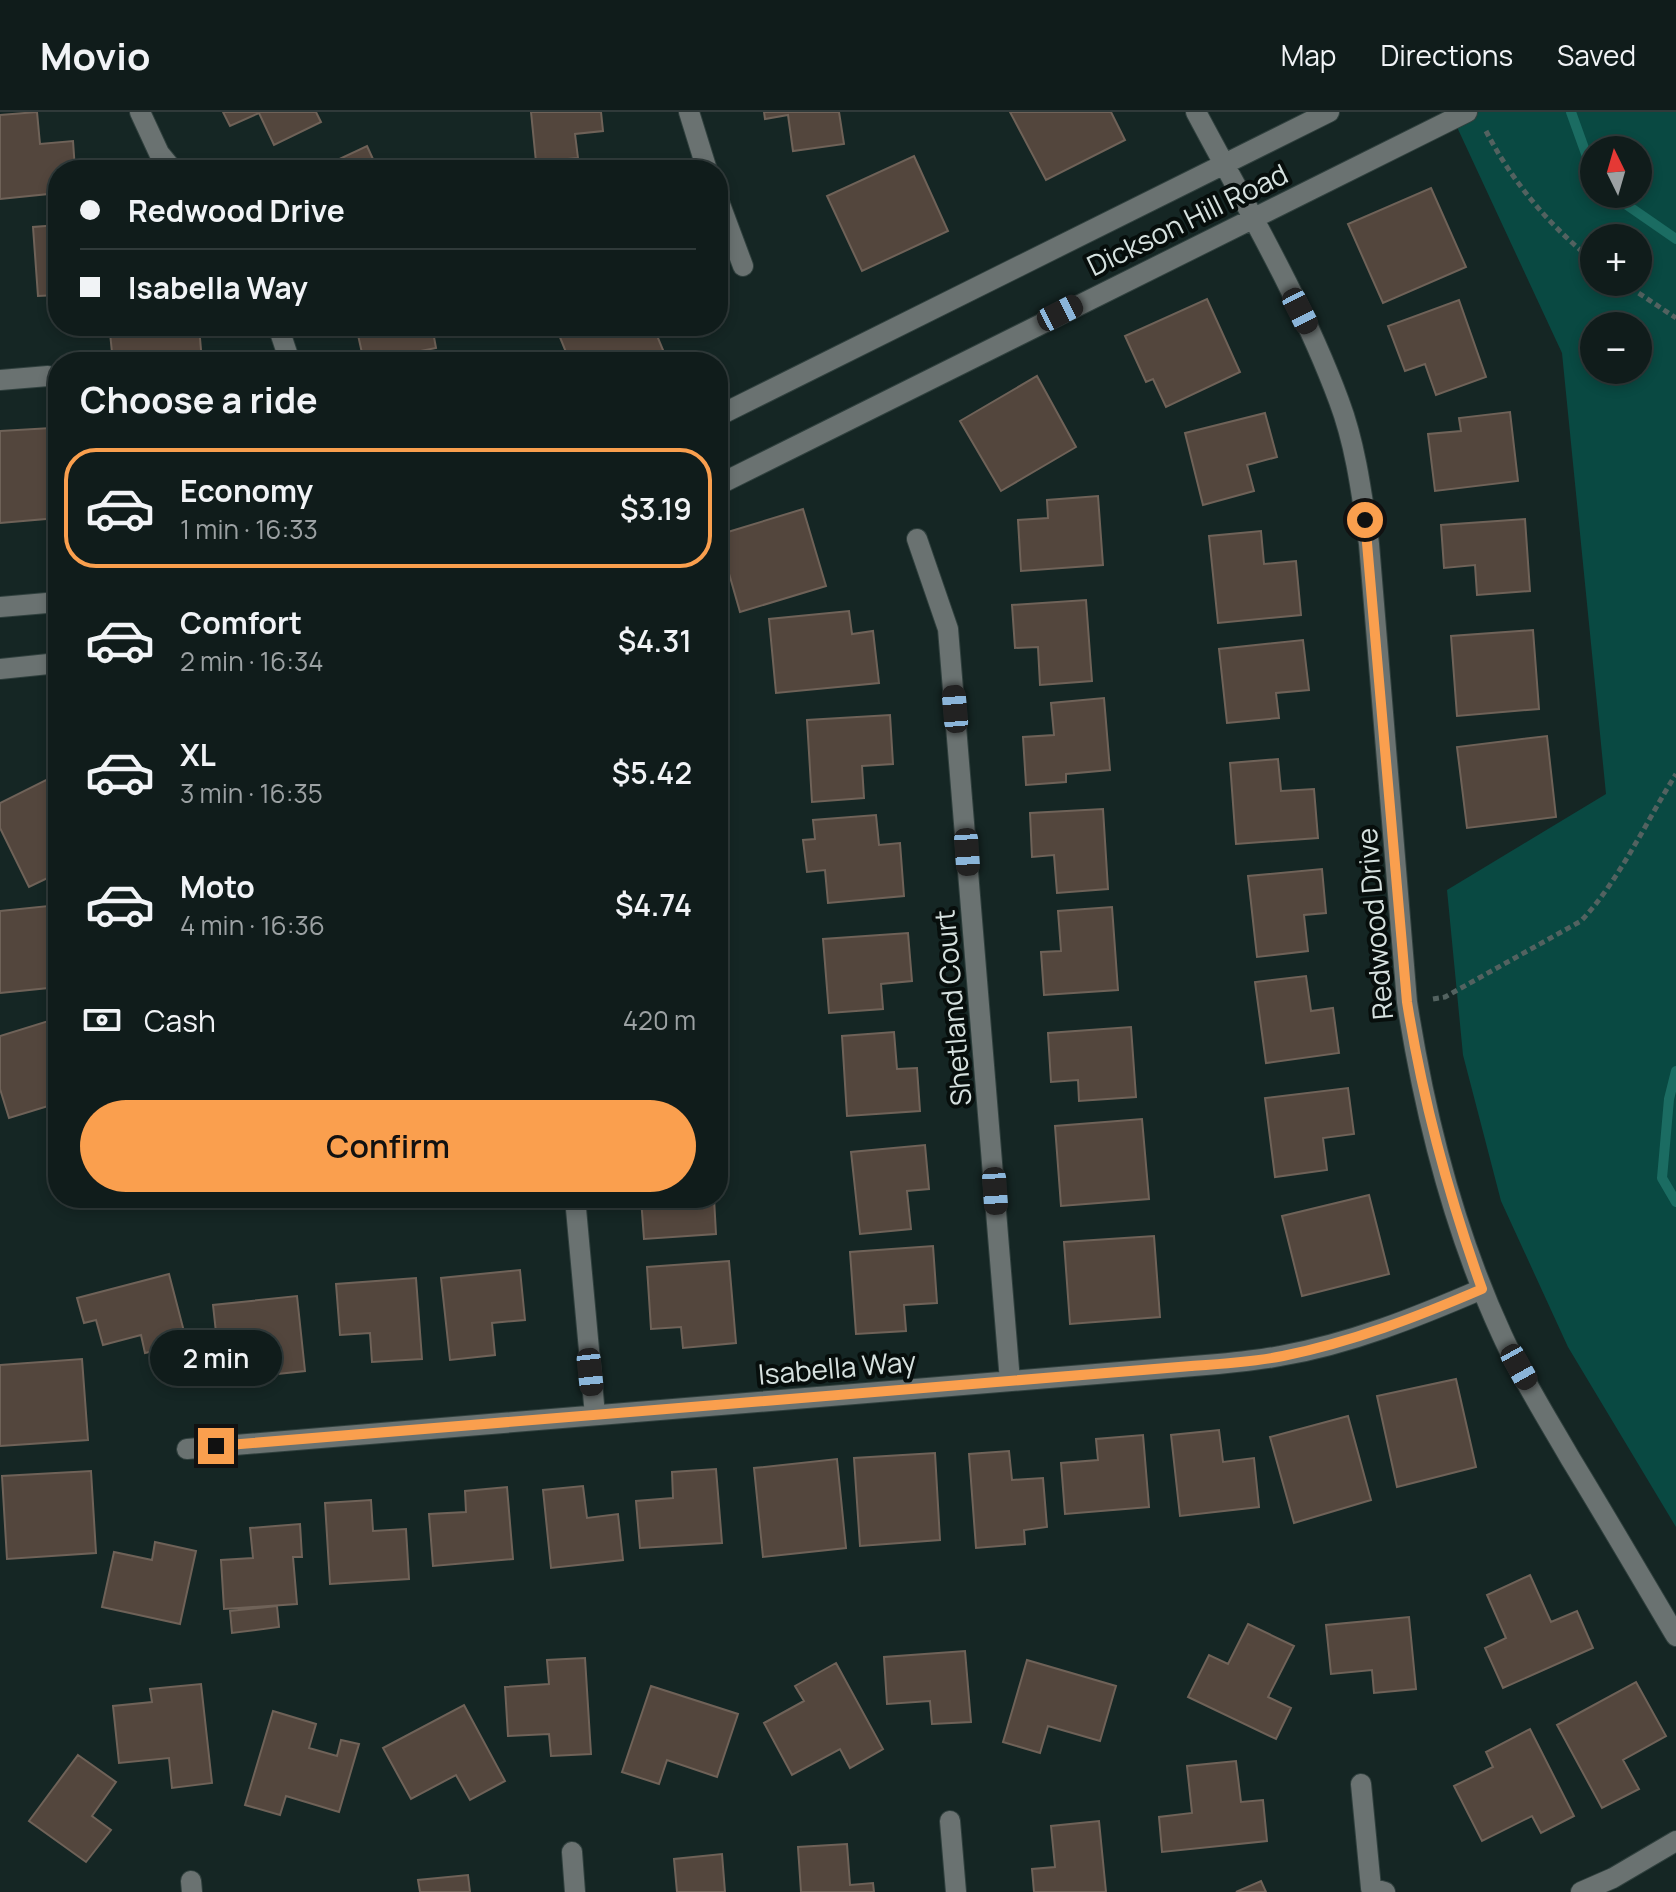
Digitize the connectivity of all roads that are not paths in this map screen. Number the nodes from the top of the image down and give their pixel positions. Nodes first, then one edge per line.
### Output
1 (140, 112) edge
2 (689, 112) edge
3 (1196, 112) edge
4 (1329, 112) edge
5 (1467, 112) edge
6 (165, 160) edge
7 (704, 160) edge
8 (1224, 164) junction
9 (1252, 219) junction
10 (728, 226) edge
11 (743, 266) dead end
12 (48, 376) dead end
13 (0, 380) edge
14 (728, 411) edge
15 (728, 480) edge
16 (917, 539) dead end
17 (48, 603) edge
18 (0, 607) edge
19 (48, 664) edge
20 (0, 669) edge
21 (576, 1208) edge
22 (1482, 1289) junction
23 (1010, 1381) junction
24 (595, 1415) junction
25 (187, 1449) dead end
26 (1676, 1636) edge
27 (1361, 1784) dead end
28 (950, 1821) dead end
29 (1676, 1841) edge
30 (572, 1852) dead end
31 (575, 1892) edge
32 (956, 1892) edge
33 (1385, 1892) edge
34 (1581, 1892) edge

1 - 6 street
2 - 7 street
3 - 8 street, Redwood Drive
4 - 8 street, Dickson Hill Road
5 - 9 street, Dickson Hill Road
8 - 9 street, Redwood Drive
8 - 14 street, Dickson Hill Road
9 - 15 street, Dickson Hill Road
9 - 22 street, Redwood Drive
10 - 11 street
12 - 13 street
16 - 23 street, Shetland Court
17 - 18 street
19 - 20 street
21 - 24 street
22 - 23 street, Isabella Way
22 - 26 street, Redwood Drive
23 - 24 street, Isabella Way
24 - 25 street, Isabella Way
27 - 33 street
28 - 32 street
29 - 34 street
30 - 31 street

